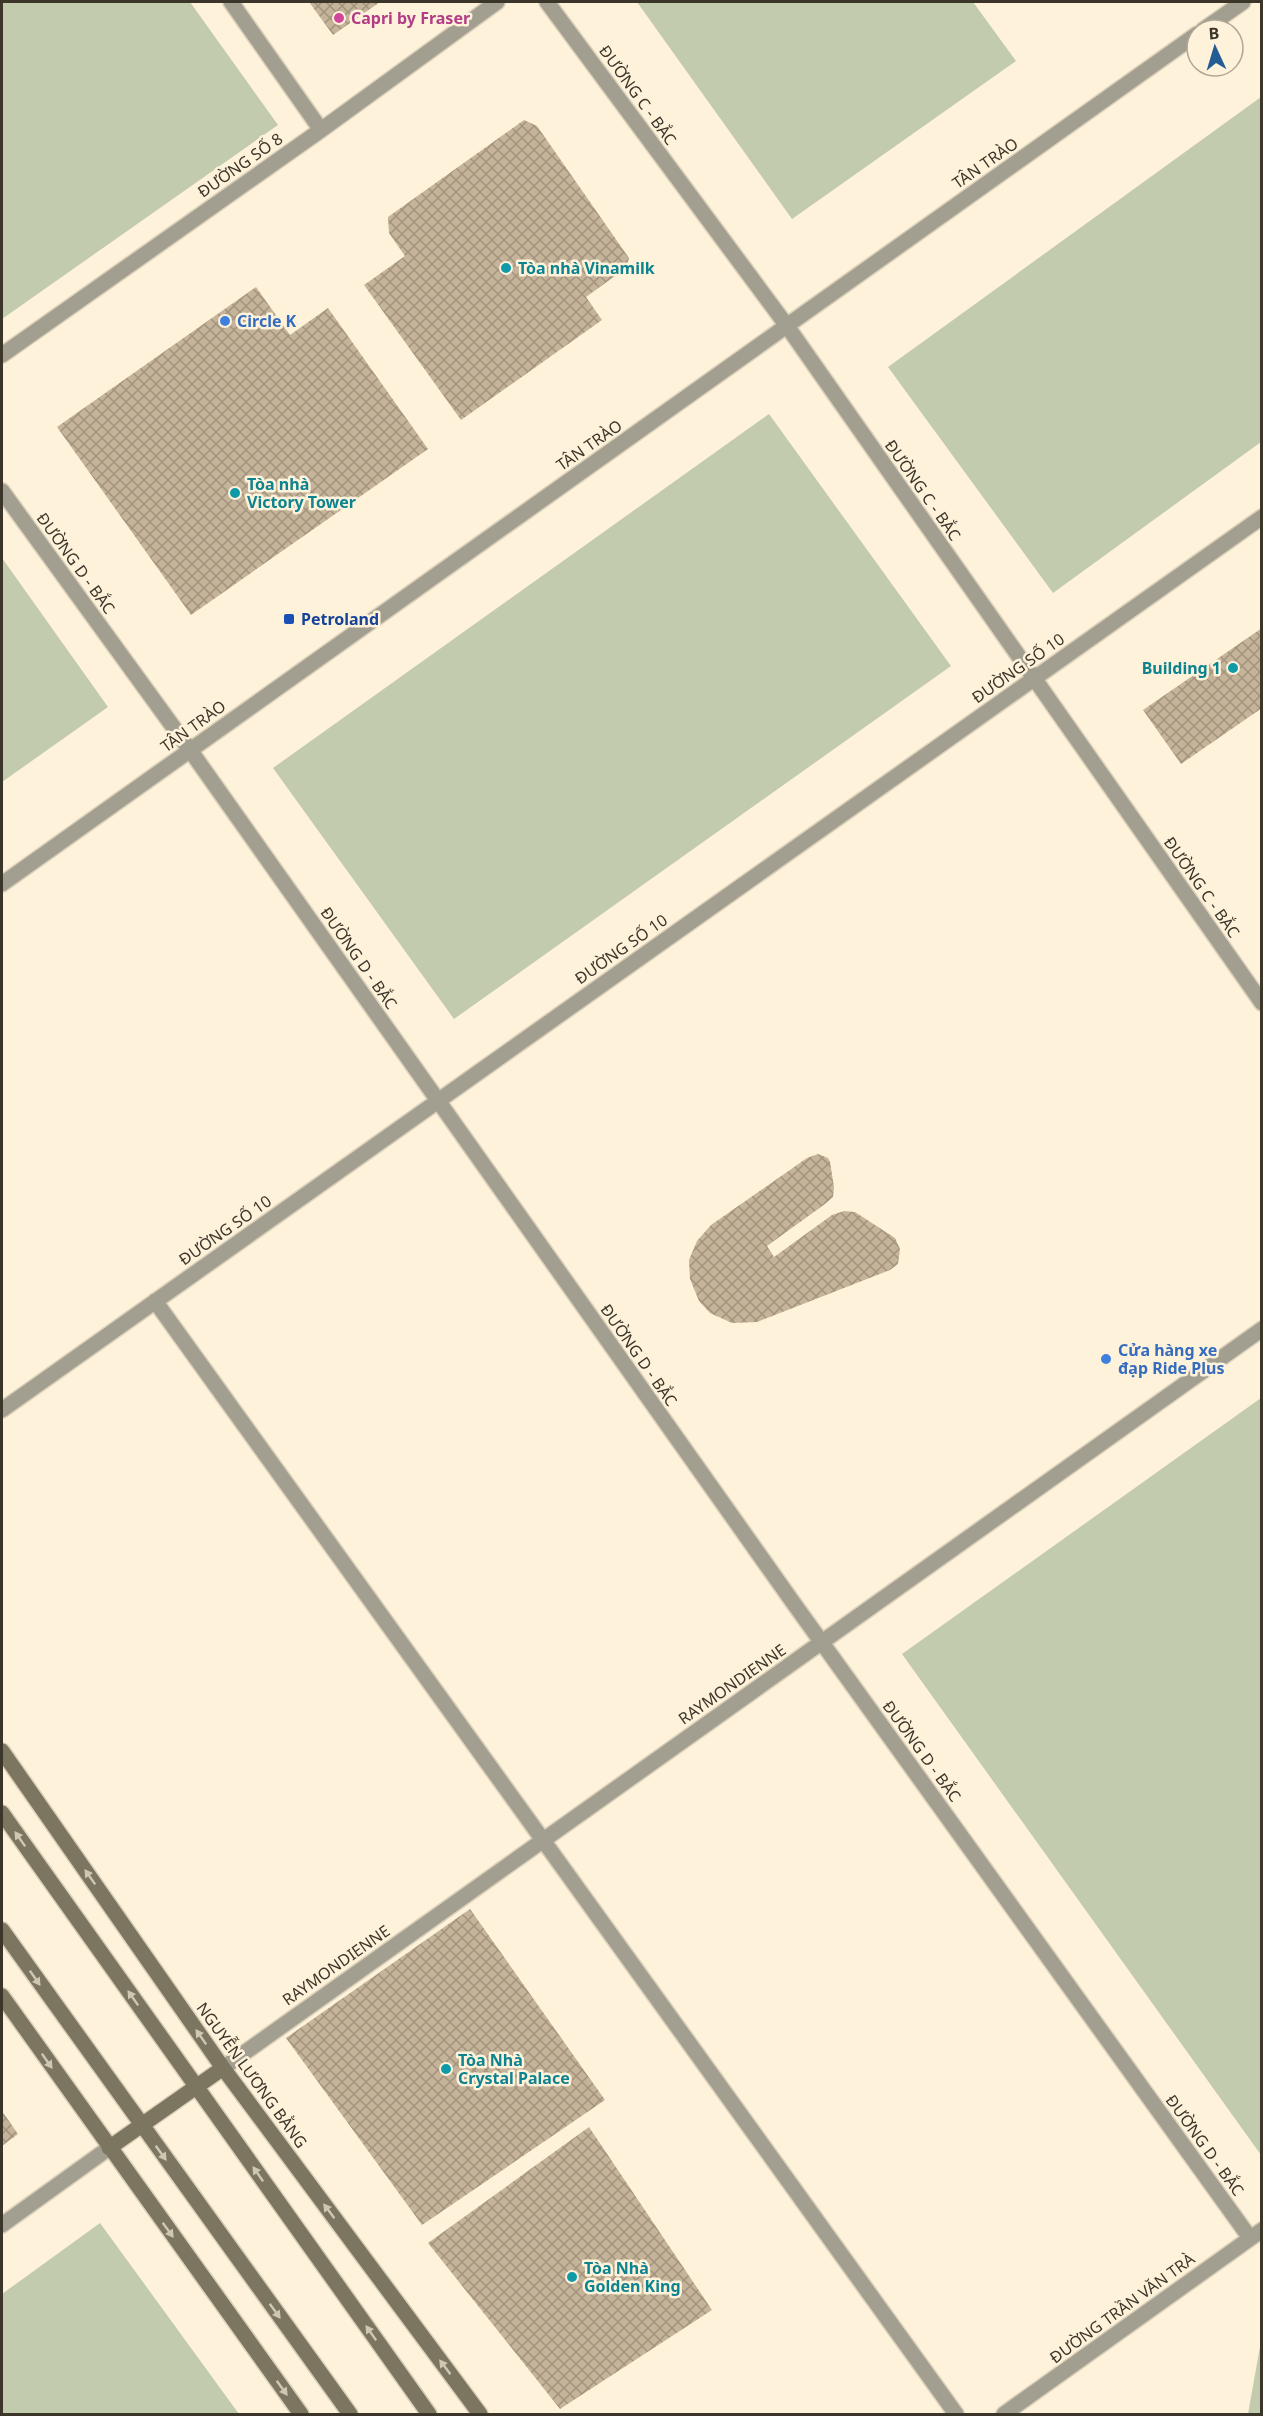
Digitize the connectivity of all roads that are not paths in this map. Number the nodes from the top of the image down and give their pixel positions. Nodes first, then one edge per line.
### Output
1 (231, 2) edge
2 (497, 2) edge
3 (547, 2) edge
4 (1243, 2) edge
5 (1220, 18) edge
6 (1185, 43) edge
7 (321, 130) junction
8 (786, 326) junction
9 (2, 355) edge
10 (2, 491) edge
11 (1262, 517) edge
12 (1033, 679) junction
13 (190, 750) junction
14 (2, 884) edge
15 (1262, 1004) edge
16 (438, 1102) junction
17 (155, 1301) junction
18 (1262, 1329) edge
19 (2, 1410) edge
20 (822, 1642) junction
21 (2, 1751) edge
22 (2, 1813) edge
23 (543, 1840) junction
24 (2, 1930) edge
25 (2, 1996) edge
26 (223, 2068) junction
27 (196, 2087) junction
28 (141, 2126) junction
29 (109, 2148) junction
30 (2, 2225) edge
31 (1256, 2234) edge
32 (301, 2415) edge
33 (350, 2415) edge
34 (429, 2415) edge
35 (480, 2415) edge
36 (956, 2415) edge
37 (1004, 2415) edge

1 - 7 street
2 - 7 street, ĐƯỜNG SỐ 8
3 - 8 street, ĐƯỜNG C - BẮC
4 - 5 street
6 - 8 street, TÂN TRÀO
7 - 9 street, ĐƯỜNG SỐ 8
8 - 12 street, ĐƯỜNG C - BẮC
8 - 13 street, TÂN TRÀO
10 - 13 street, ĐƯỜNG D - BẮC
11 - 12 street, ĐƯỜNG SỐ 10
12 - 15 street, ĐƯỜNG C - BẮC
12 - 16 street, ĐƯỜNG SỐ 10
13 - 14 street, TÂN TRÀO
13 - 16 street, ĐƯỜNG D - BẮC
16 - 17 street, ĐƯỜNG SỐ 10
16 - 20 street, ĐƯỜNG D - BẮC
17 - 19 street, ĐƯỜNG SỐ 10
17 - 23 street
18 - 20 street, RAYMONDIENNE
20 - 23 street, RAYMONDIENNE
20 - 31 street, ĐƯỜNG D - BẮC
26 -> 21 main road, NGUYỄN LƯƠNG BẰNG
27 -> 22 main road
23 - 26 street, RAYMONDIENNE
23 - 36 street
24 -> 28 main road
25 -> 29 main road
26 - 27 main road
35 -> 26 main road, NGUYỄN LƯƠNG BẰNG
27 - 28 main road
34 -> 27 main road
28 - 29 main road
28 -> 33 main road
29 - 30 street
29 -> 32 main road
31 - 37 street, ĐƯỜNG TRẦN VĂN TRÀ

